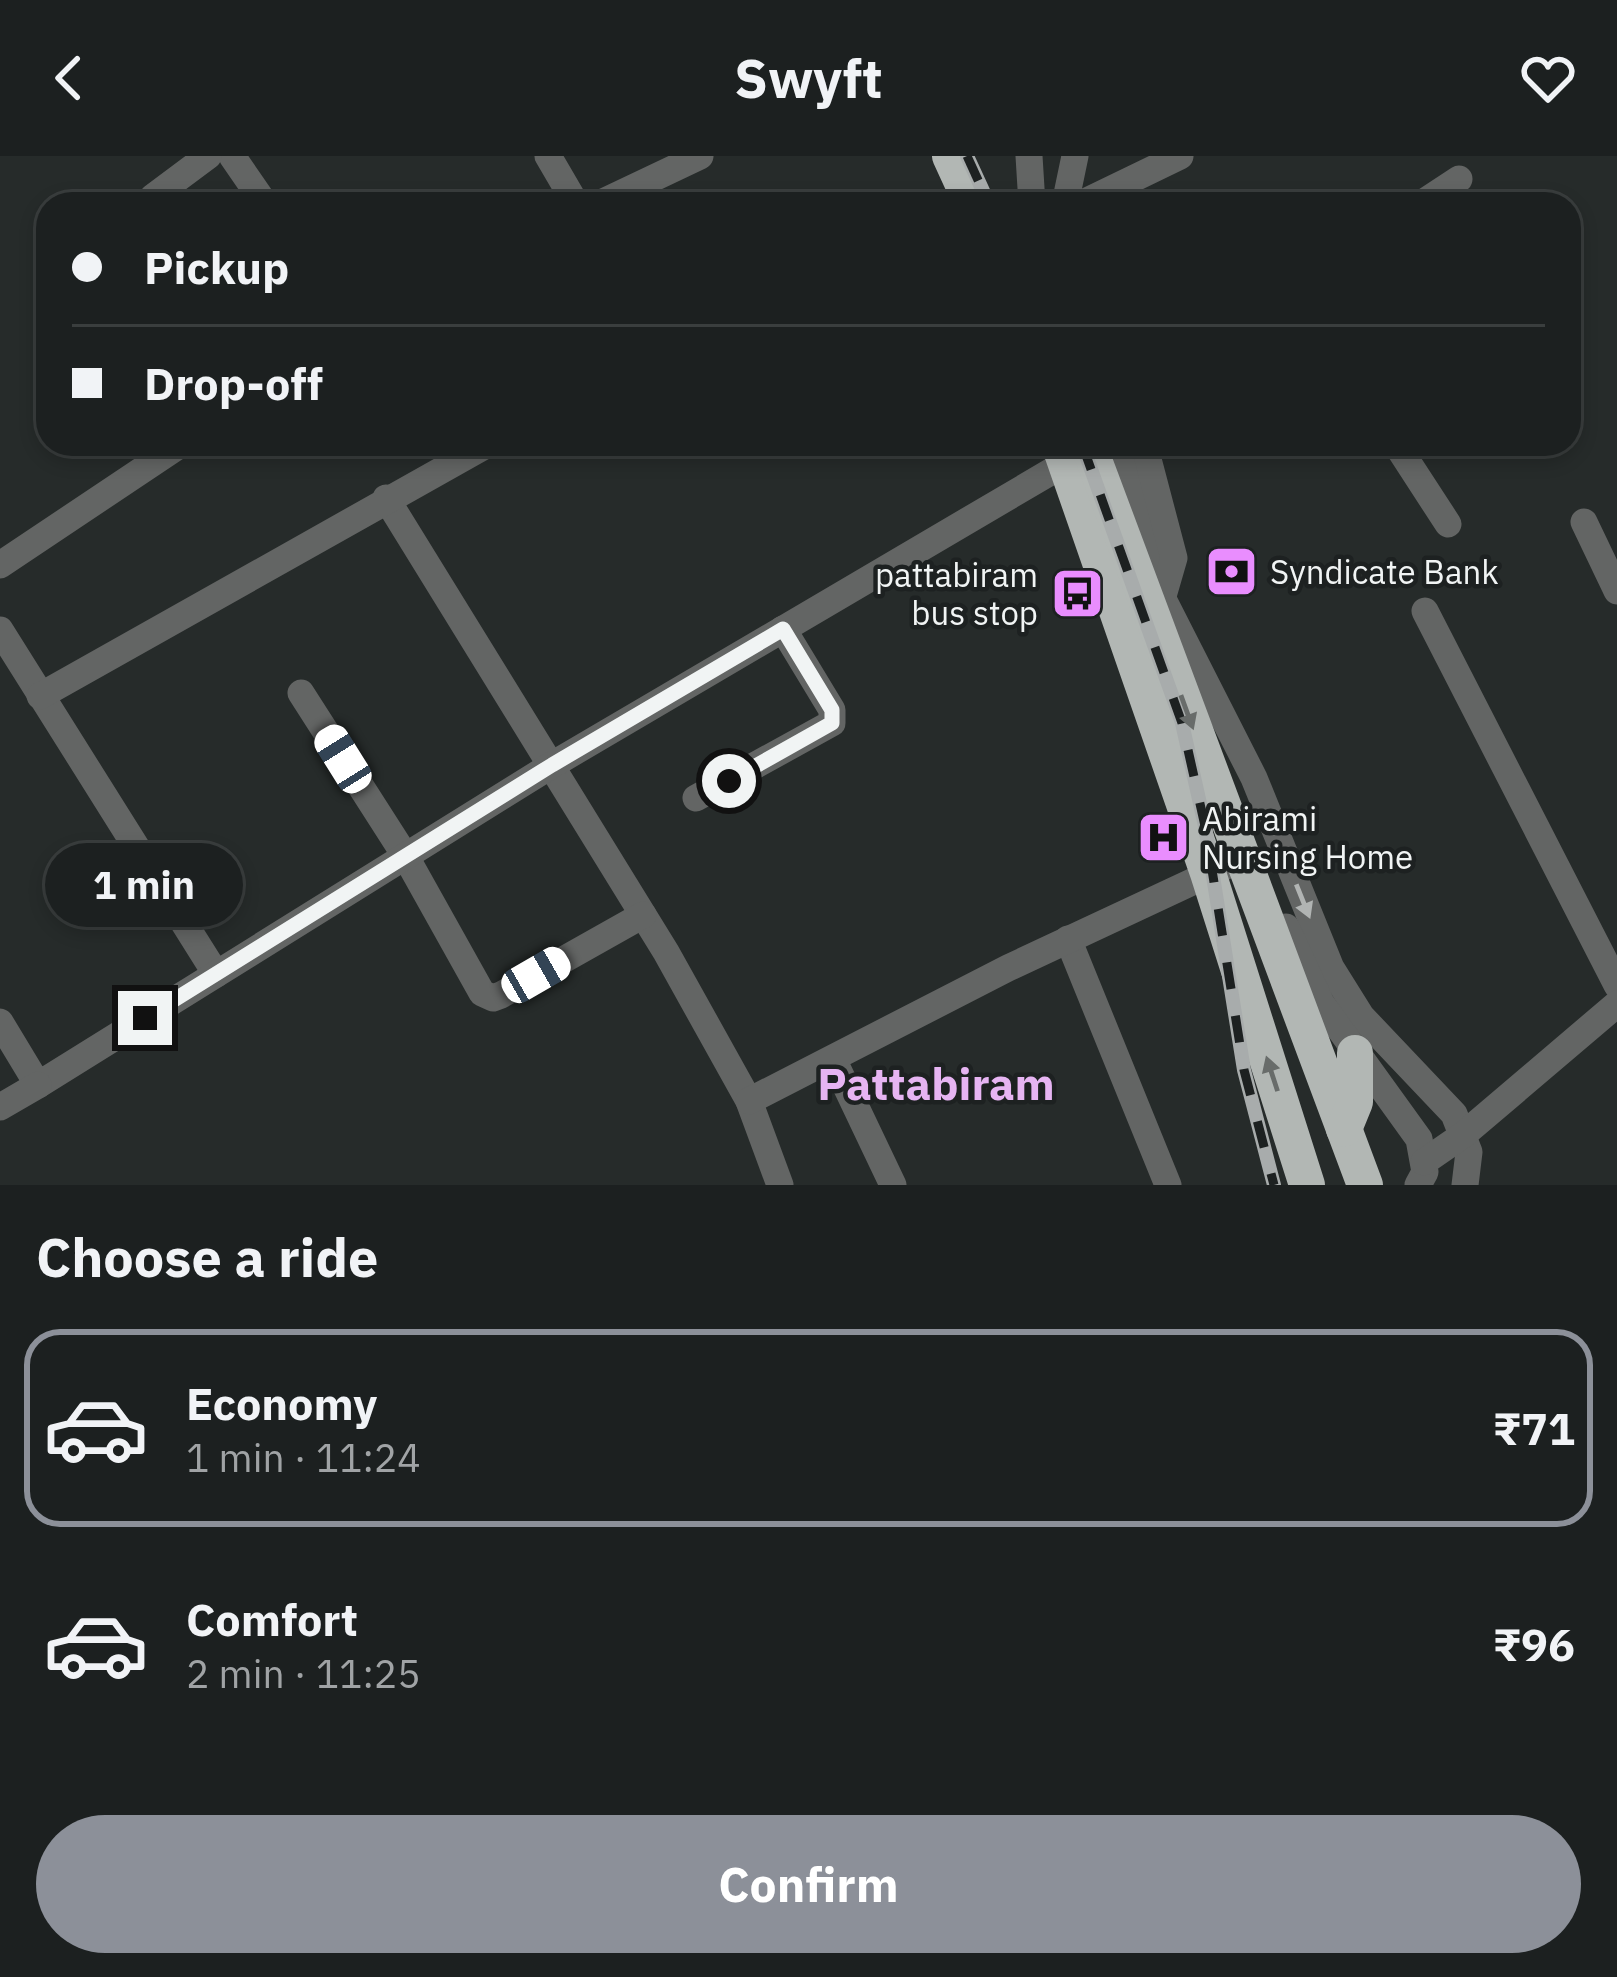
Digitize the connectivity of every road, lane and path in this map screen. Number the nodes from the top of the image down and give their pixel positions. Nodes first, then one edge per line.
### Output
1 (208, 156) edge
2 (232, 156) edge
3 (548, 156) edge
4 (700, 156) edge
5 (950, 156) edge
6 (976, 156) edge
7 (1029, 156) edge
8 (1075, 156) edge
9 (1180, 156) edge
10 (1459, 178) dead end
11 (158, 192) edge
12 (257, 192) edge
13 (569, 192) edge
14 (624, 192) edge
15 (966, 192) edge
16 (992, 192) edge
17 (1031, 192) edge
18 (1068, 192) edge
19 (1106, 192) edge
20 (1439, 192) edge
21 (163, 456) edge
22 (465, 456) edge
23 (1095, 456) edge
24 (1111, 456) edge
25 (1114, 456) edge
26 (1404, 456) edge
27 (386, 498) junction
28 (1584, 522) dead end
29 (1448, 524) dead end
30 (0, 566) edge
31 (1617, 591) edge
32 (1425, 611) dead end
33 (783, 629) junction
34 (0, 630) edge
35 (301, 693) dead end
36 (40, 695) junction
37 (1242, 754) junction
38 (552, 765) junction
39 (697, 798) dead end
40 (406, 857) junction
41 (1225, 867) junction
42 (643, 915) junction
43 (1068, 939) junction
44 (216, 974) junction
45 (1617, 986) edge
46 (1617, 1004) edge
47 (0, 1022) edge
48 (1355, 1053) junction
49 (833, 1059) junction
50 (38, 1084) junction
51 (749, 1101) junction
52 (0, 1108) edge
53 (1343, 1130) junction
54 (1463, 1135) junction
55 (1421, 1173) edge
56 (780, 1185) edge
57 (892, 1185) edge
58 (1168, 1185) edge
59 (1307, 1185) edge
60 (1365, 1185) edge
61 (1465, 1185) edge

1 - 11 street
2 - 12 street
3 - 13 street
4 - 14 street
5 - 15 highway
6 - 16 highway
7 - 17 street
8 - 18 street
9 - 19 street
10 - 20 street
21 - 30 street
22 - 27 street
23 - 33 street
24 - 41 highway
25 - 37 street
26 - 29 street
27 - 36 street
27 - 38 street
28 - 31 street
32 - 45 street
33 - 38 street
33 - 39 street
34 - 36 street
35 - 40 street
36 - 44 street
37 - 48 street
37 -> 54 street
38 - 40 street
38 - 42 street
40 - 42 street
40 - 44 street
41 - 43 street
41 - 53 highway
59 -> 41 highway
42 - 51 street
43 - 49 street
43 - 58 street
44 - 50 street
46 - 54 street
47 - 50 street
48 - 53 highway
48 - 55 street
49 - 51 street
49 - 57 street
50 - 52 street
51 - 56 street
53 - 60 highway
54 - 55 street
54 - 61 street

